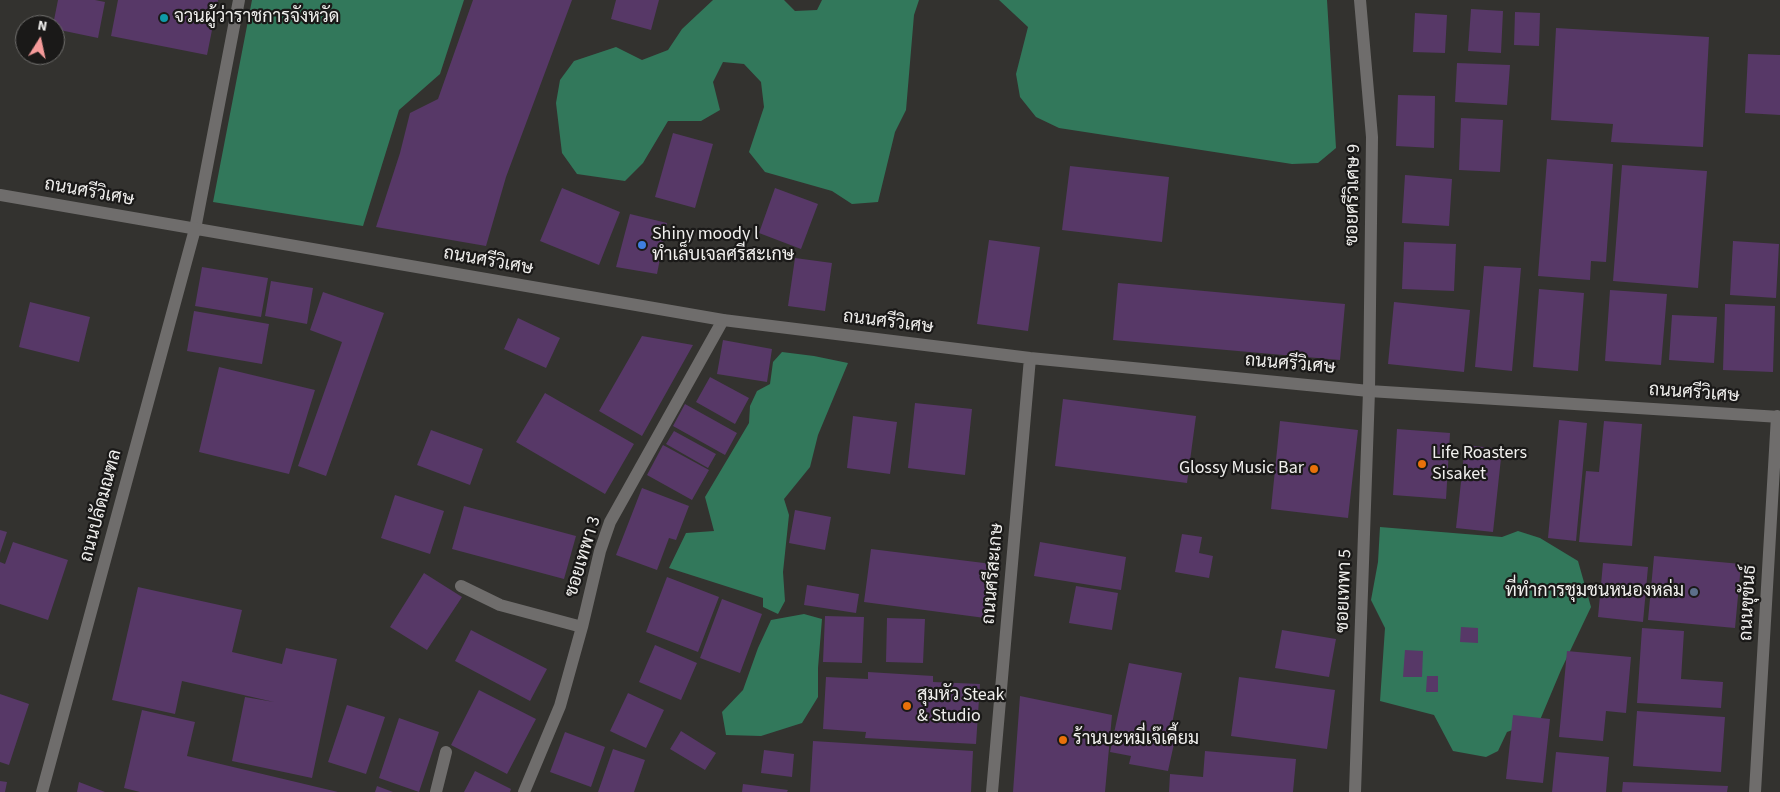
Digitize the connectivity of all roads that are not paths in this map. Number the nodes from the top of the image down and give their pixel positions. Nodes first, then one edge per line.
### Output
1 (238, 0) edge
2 (1360, 0) edge
3 (0, 194) edge
4 (195, 229) junction
5 (724, 320) junction
6 (1030, 358) junction
7 (1369, 391) junction
8 (1779, 417) edge
9 (461, 586) dead end
10 (582, 627) junction
11 (446, 752) dead end
12 (42, 792) edge
13 (436, 792) edge
14 (524, 792) edge
15 (992, 792) edge
16 (1355, 792) edge
17 (1755, 792) edge

1 - 4 street, ถนนปลัดมณฑล
2 - 7 street, ซอยศรีวิเศษ 9
3 - 4 street, ถนนศรีวิเศษ
4 - 5 street, ถนนศรีวิเศษ
4 - 12 street, ถนนปลัดมณฑล
5 - 6 street, ถนนศรีวิเศษ
5 - 10 street, ซอยเทพา 3
6 - 7 street, ถนนศรีวิเศษ
6 - 15 street, ถนนศรีสะเกษ
7 - 8 street, ถนนศรีวิเศษ
7 - 16 street, ซอยเทพา 5
8 - 17 street, ถนนขุขันธ์
9 - 10 street
10 - 14 street, ซอยเทพา 3
11 - 13 street

